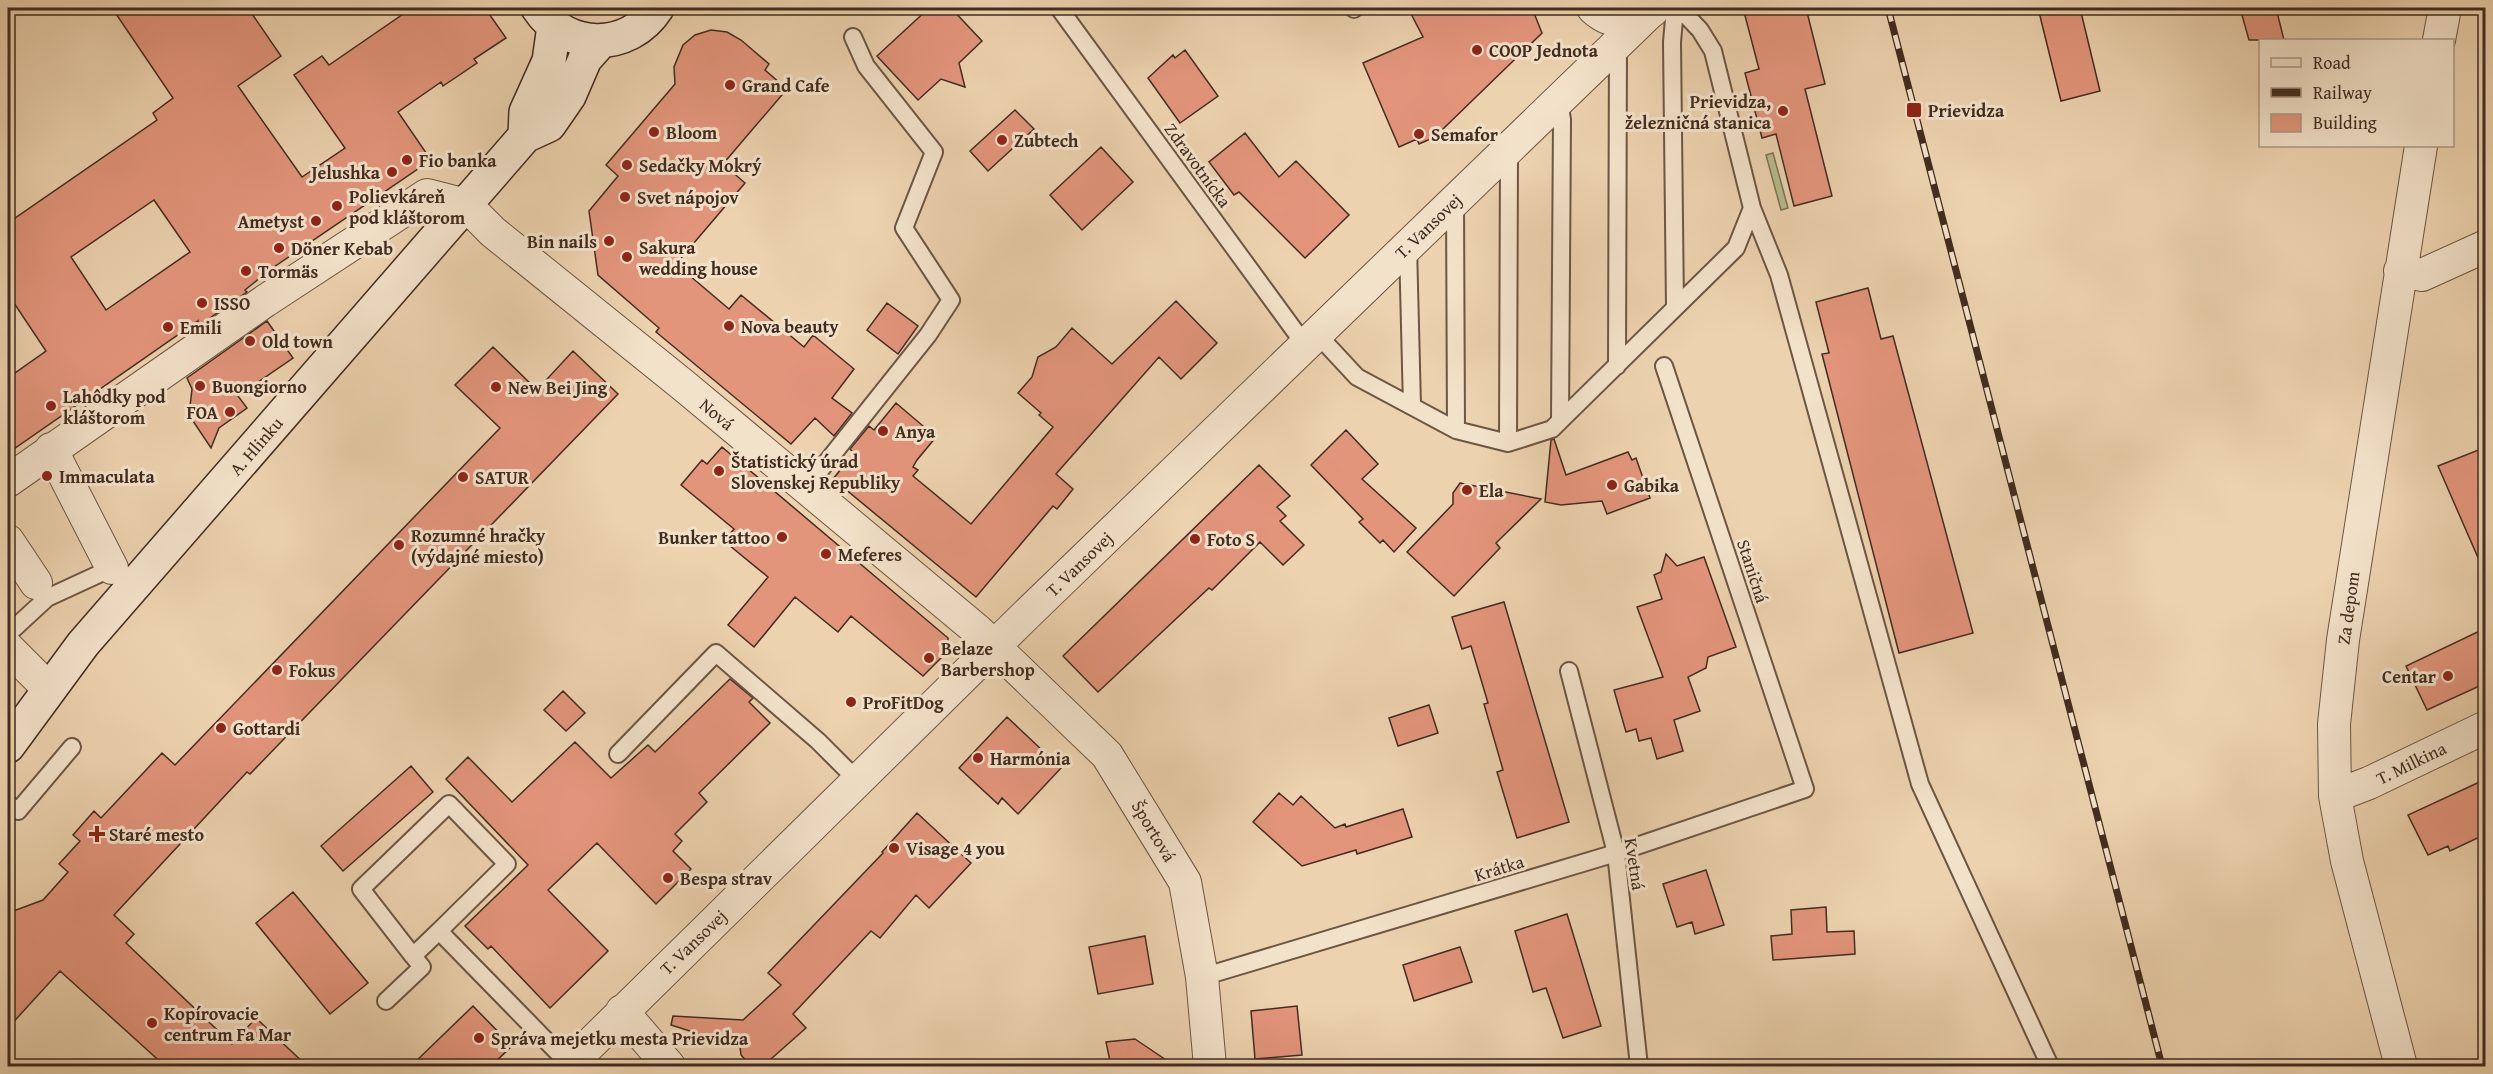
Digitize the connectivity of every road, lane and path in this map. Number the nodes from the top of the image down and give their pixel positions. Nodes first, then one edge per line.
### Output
1 (657, 8) edge
2 (1059, 8) edge
3 (2445, 8) edge
4 (1594, 9) edge
5 (1664, 9) edge
6 (546, 17) edge
7 (853, 37) dead end
8 (2439, 39) edge
9 (602, 41) junction
10 (1618, 42) junction
11 (1593, 66) junction
12 (1559, 100) junction
13 (525, 136) junction
14 (2421, 147) edge
15 (1509, 148) junction
16 (1455, 200) junction
17 (466, 205) junction
18 (1752, 207) junction
19 (1408, 246) junction
20 (2486, 246) edge
21 (2400, 271) junction
22 (1675, 308) junction
23 (1311, 340) junction
24 (1617, 366) junction
25 (1664, 366) dead end
26 (1412, 406) junction
27 (1560, 421) junction
28 (1456, 430) junction
29 (1508, 443) junction
30 (51, 449) junction
31 (8, 481) edge
32 (806, 488) junction
33 (8, 541) edge
34 (127, 572) junction
35 (36, 583) dead end
36 (8, 634) edge
37 (994, 646) junction
38 (8, 648) edge
39 (1569, 671) dead end
40 (48, 688) junction
41 (2486, 727) edge
42 (8, 746) edge
43 (72, 747) dead end
44 (618, 754) dead end
45 (858, 780) junction
46 (1805, 789) joint
47 (2335, 796) junction
48 (8, 804) edge
49 (1616, 853) junction
50 (439, 931) junction
51 (413, 956) junction
52 (1202, 977) junction
53 (386, 1001) dead end
54 (622, 1011) junction
55 (569, 1066) edge
56 (669, 1066) edge
57 (1210, 1066) edge
58 (1639, 1066) edge
59 (2050, 1066) edge
60 (2401, 1066) edge

1 - 9 street
2 - 23 lane, Zdravotnícka
3 - 8 street
4 - 5 street
4 - 11 street
5 - 10 street, T. Vansovej
5 - 18 lane
5 - 22 lane
6 - 9 street
6 - 13 street
7 - 32 lane
9 - 13 street, A. Hlinku
10 - 11 street, T. Vansovej
10 - 24 lane
11 - 12 street, T. Vansovej
12 - 15 street, T. Vansovej
12 - 27 lane
13 - 17 street, A. Hlinku
14 - 21 street, Za depom
15 - 16 street, T. Vansovej
15 - 29 lane
16 - 19 street, T. Vansovej
16 - 28 lane
17 - 30 street
17 - 32 street, Nová
17 - 34 street, A. Hlinku
18 - 22 lane
18 - 59 lane
19 - 23 street, T. Vansovej
19 - 26 lane
20 - 21 street
21 - 47 street, Za depom
22 - 24 lane
23 - 26 lane, Zdravotnícka
23 - 37 street, T. Vansovej
24 - 27 lane
25 - 46 lane, Staničná
26 - 28 lane, Zdravotnícka
27 - 29 lane
28 - 29 lane, Zdravotnícka
30 - 31 street
30 - 34 street
32 - 37 street, Nová
33 - 35 street
34 - 36 lane
34 - 40 street, A. Hlinku
37 - 45 street, T. Vansovej
37 - 52 street, Športová
38 - 40 street
39 - 49 lane, Kvetná
40 - 42 street, A. Hlinku
41 - 47 street, T. Milkina
43 - 48 lane
44 - 45 lane
45 - 54 street, T. Vansovej
46 - 49 lane, Krátka
47 - 60 street, Za depom
49 - 52 lane, Krátka
49 - 58 lane, Kvetná
50 - 51 lane
50 - 51 lane
50 - 55 lane
51 - 53 lane
52 - 57 street, Športová
54 - 55 street, T. Vansovej
54 - 56 street

